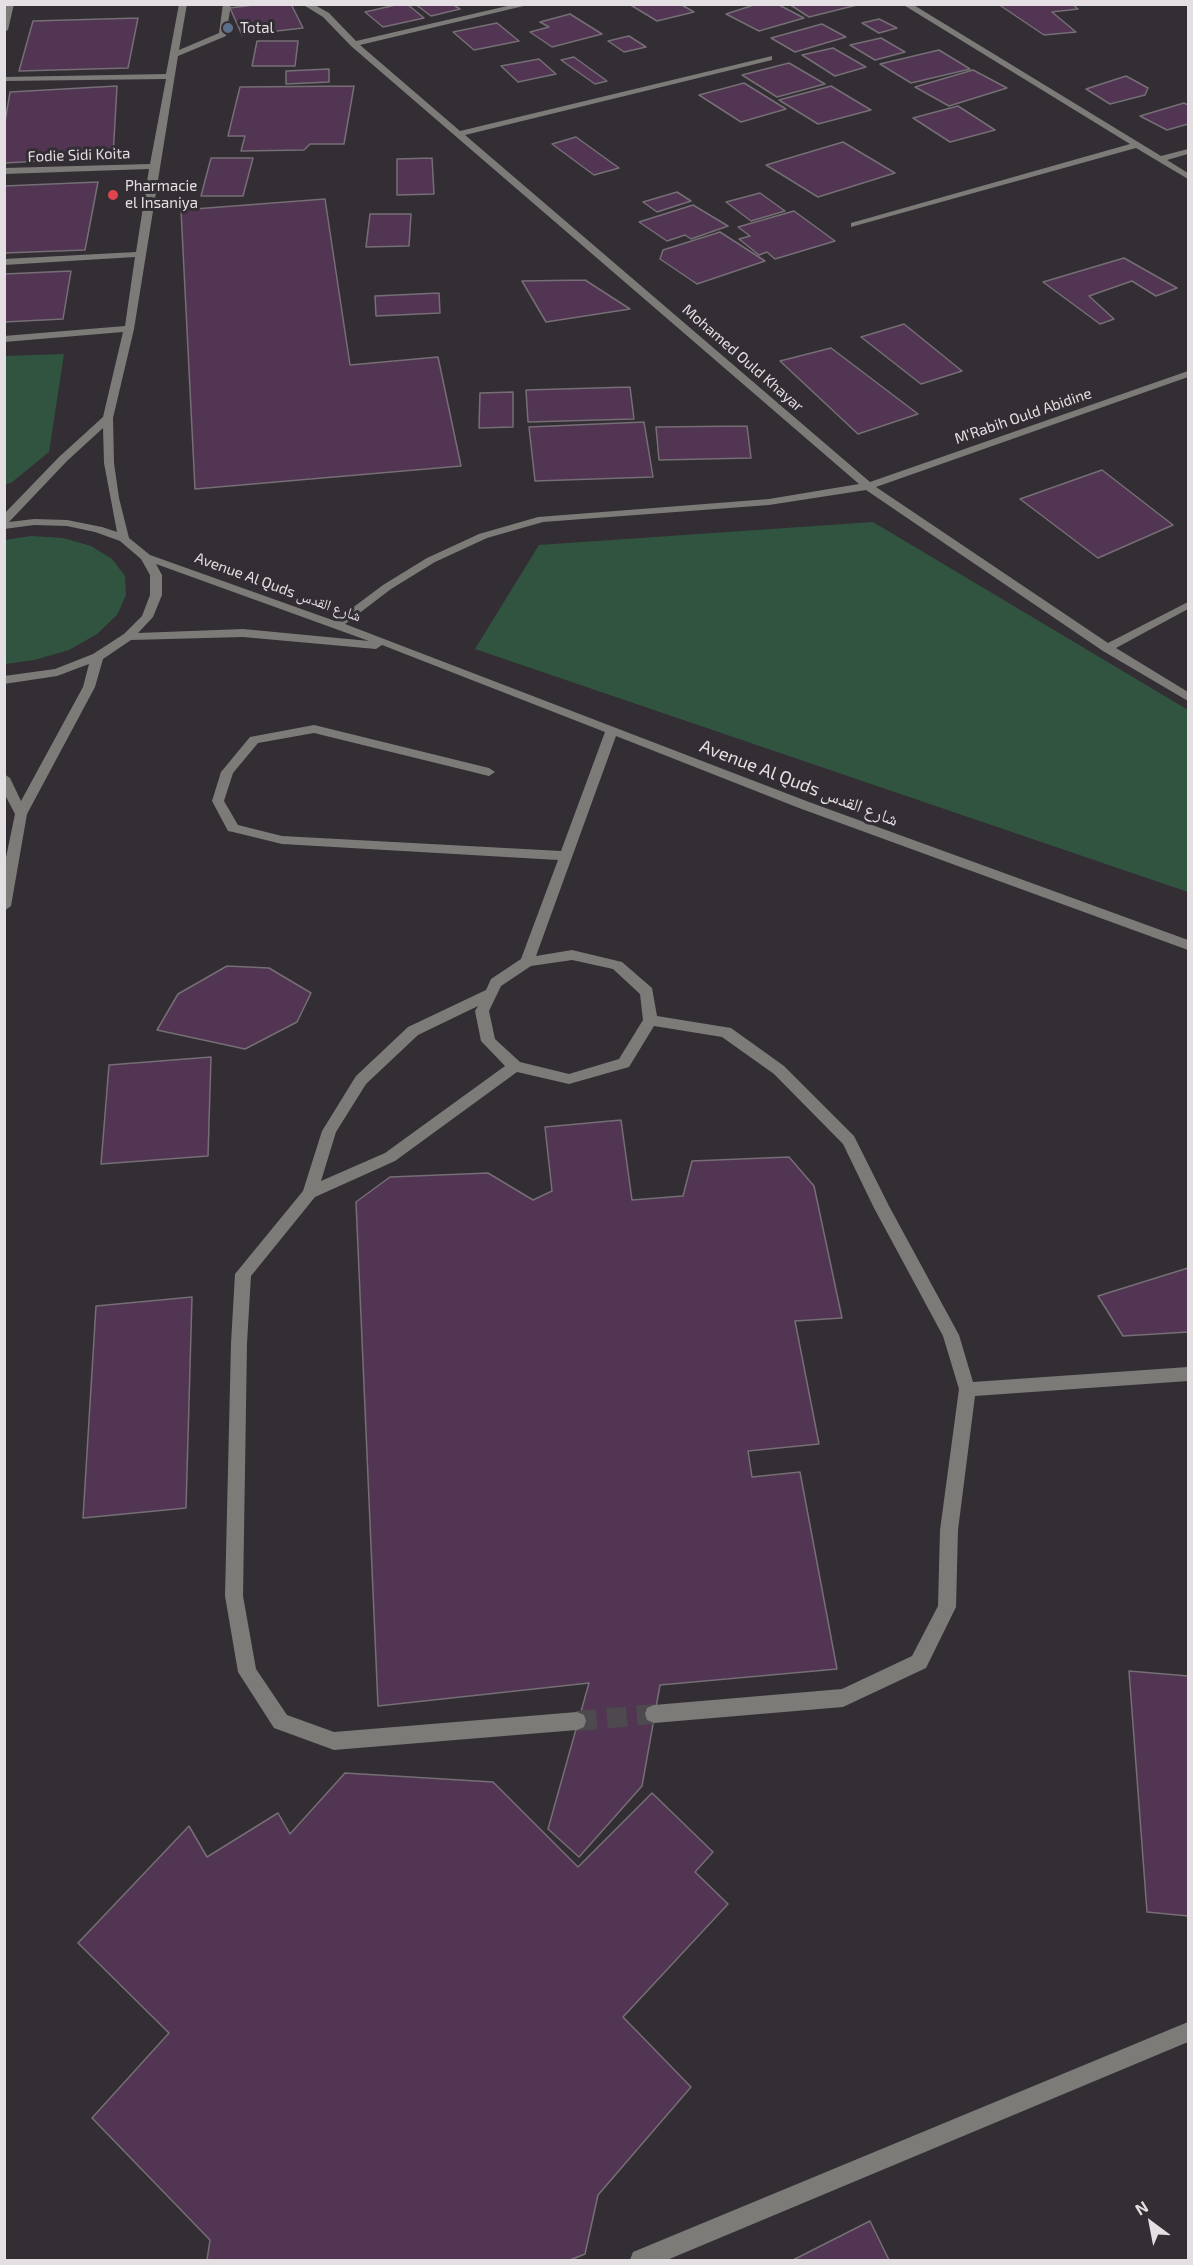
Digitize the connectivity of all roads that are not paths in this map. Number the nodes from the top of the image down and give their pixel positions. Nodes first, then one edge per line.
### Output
1 (10, 4) edge
2 (183, 4) edge
3 (228, 4) edge
4 (306, 4) edge
5 (528, 4) edge
6 (906, 4) edge
7 (4, 30) edge
8 (354, 44) junction
9 (174, 55) junction
10 (769, 58) dead end
11 (171, 76) junction
12 (4, 79) edge
13 (459, 134) junction
14 (1137, 145) junction
15 (1188, 151) edge
16 (1160, 159) junction
17 (154, 166) junction
18 (4, 171) edge
19 (1188, 176) edge
20 (854, 225) dead end
21 (142, 254) junction
22 (4, 262) edge
23 (129, 329) junction
24 (4, 339) edge
25 (1188, 374) edge
26 (108, 418) junction
27 (868, 486) junction
28 (4, 521) edge
29 (4, 526) edge
30 (124, 539) junction
31 (146, 557) junction
32 (1188, 605) edge
33 (337, 625) junction
34 (128, 637) junction
35 (400, 648) junction
36 (1107, 648) junction
37 (97, 657) junction
38 (4, 680) edge
39 (1188, 698) edge
40 (612, 730) junction
41 (489, 772) dead end
42 (4, 778) edge
43 (21, 814) junction
44 (566, 856) junction
45 (4, 906) edge
46 (1188, 945) edge
47 (527, 962) junction
48 (491, 993) junction
49 (650, 1020) junction
50 (515, 1066) junction
51 (310, 1193) junction
52 (1188, 1374) edge
53 (967, 1389) junction
54 (654, 1714) tunnel mouth
55 (578, 1721) tunnel mouth
56 (1188, 2032) edge
57 (642, 2260) edge

1 - 7 street
2 - 9 street
3 - 9 street
4 - 8 street, Mohamed Ould Khayar
5 - 8 street
6 - 14 street
8 - 13 street, Mohamed Ould Khayar
9 - 11 street
10 - 13 street
11 - 12 street
11 - 17 street
13 - 27 street, Mohamed Ould Khayar
14 - 16 street
14 - 20 street
15 - 16 street
16 - 19 street
17 - 18 street, Fodie Sidi Koita
17 - 21 street
21 - 22 street
21 - 23 street
23 - 24 street
23 - 26 street
25 - 27 street, M'Rabih Ould Abidine
26 - 28 street
26 - 30 street
27 - 33 street, M'Rabih Ould Abidine
27 - 36 street, Mohamed Ould Khayar
29 - 30 street
30 - 31 street
31 - 33 street, Avenue Al Quds شارع القدس
31 - 34 street
32 - 36 street
33 - 35 street, Avenue Al Quds شارع القدس
34 - 35 street, Avenue Al Quds شارع القدس
34 - 37 street
35 - 40 street, Avenue Al Quds شارع القدس
36 - 39 street, Mohamed Ould Khayar
37 - 38 street
37 - 43 street
40 - 44 street
40 - 46 street, Avenue Al Quds شارع القدس
41 - 44 street
42 - 43 street
43 - 45 street
44 - 47 street
47 - 48 street
47 - 49 street
48 - 50 street
48 - 51 street
49 - 50 street
49 - 53 street
50 - 51 street
51 - 55 street
52 - 53 street
53 - 54 street
56 - 57 street

